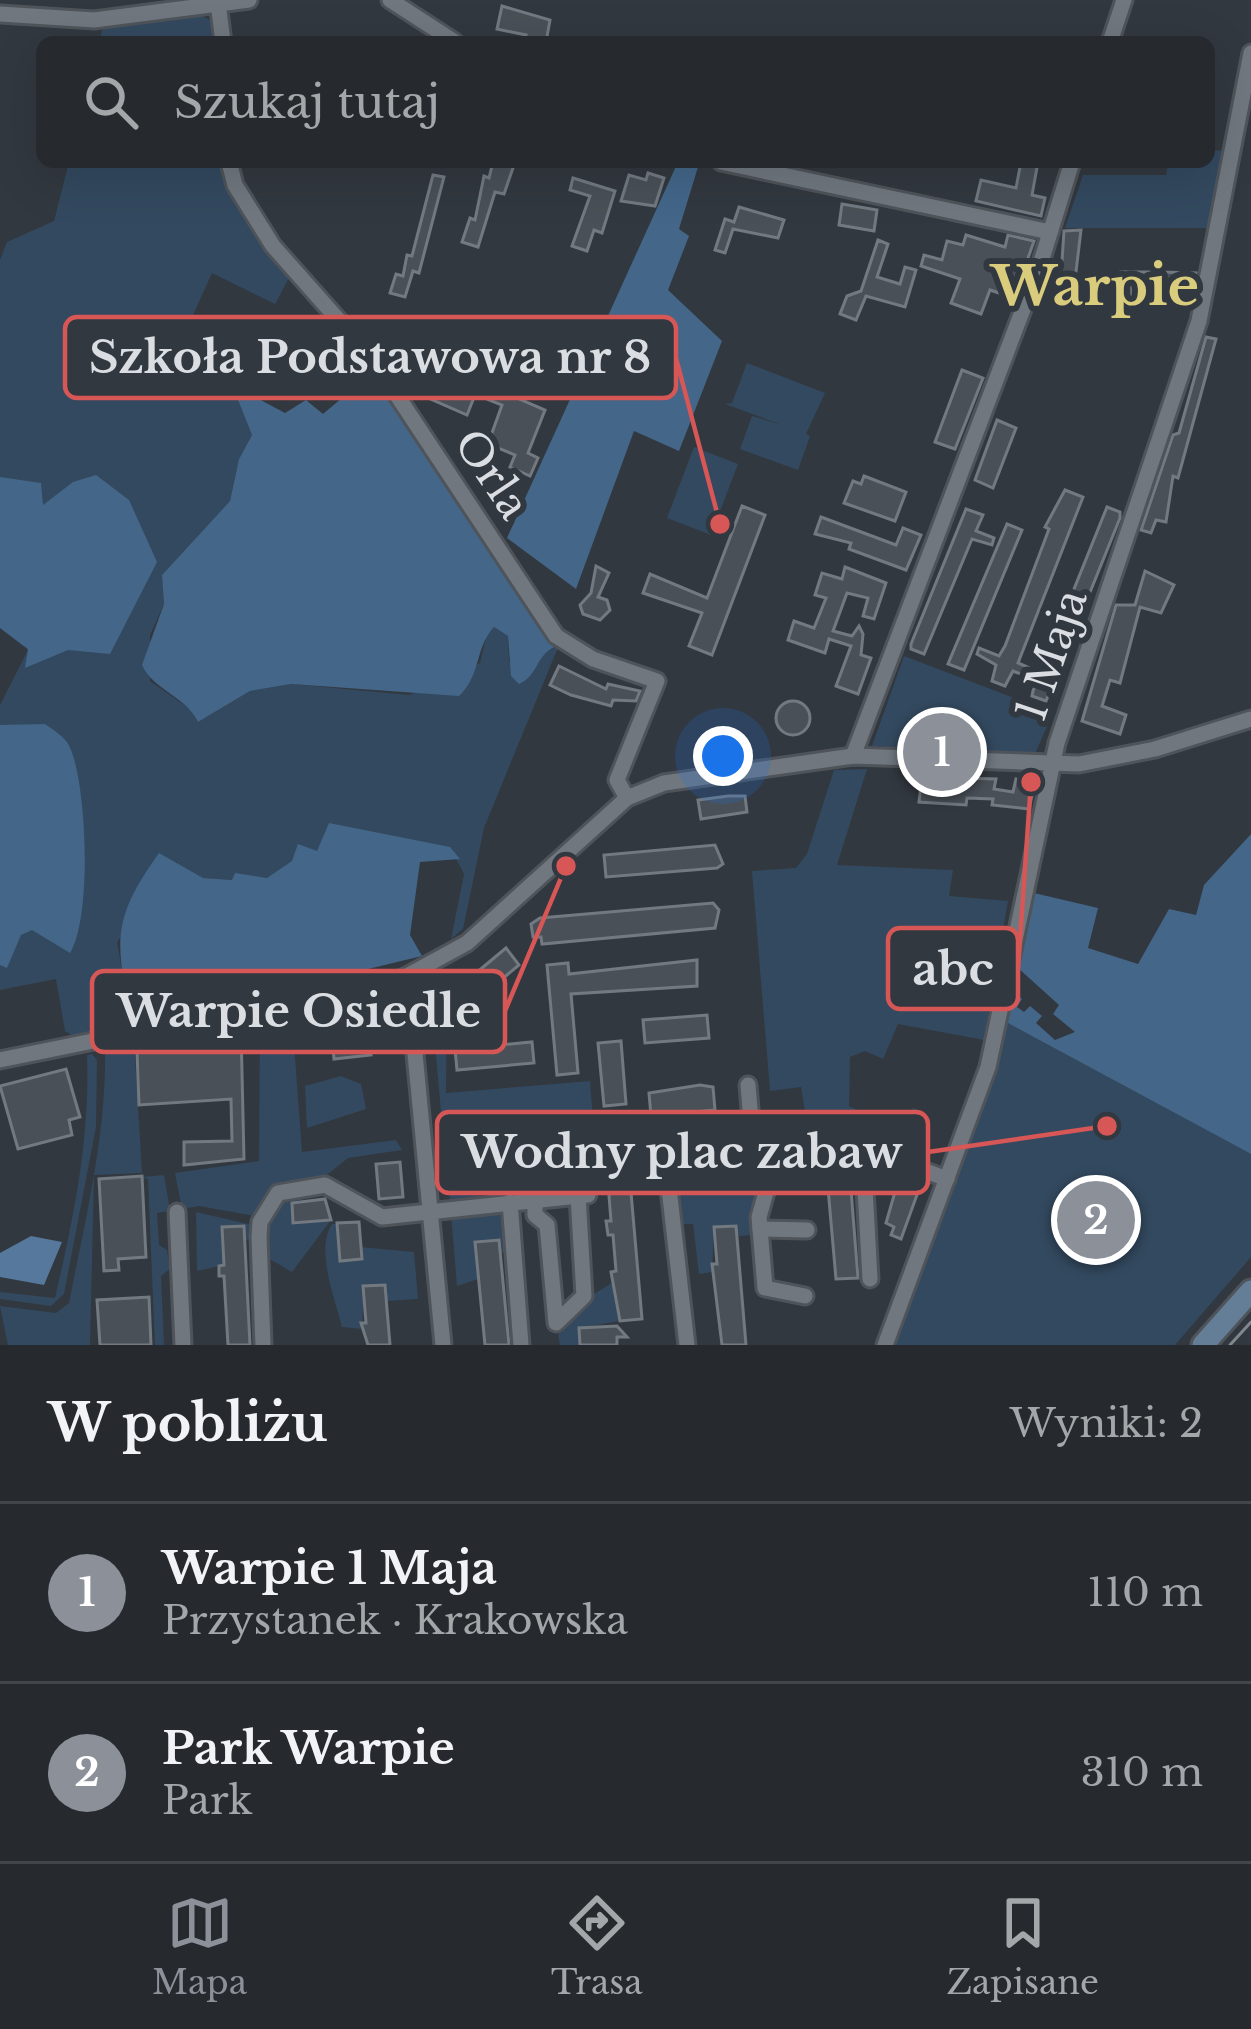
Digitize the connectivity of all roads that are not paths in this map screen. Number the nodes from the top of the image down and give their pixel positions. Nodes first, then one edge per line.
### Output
1 (249, 0) edge
2 (1124, 0) edge
3 (394, 1) edge
4 (218, 3) junction
5 (0, 14) edge
6 (223, 36) edge
7 (446, 36) edge
8 (1112, 36) edge
9 (1251, 53) edge
10 (231, 168) edge
11 (749, 168) edge
12 (1070, 168) edge
13 (1050, 232) junction
14 (1251, 719) edge
15 (854, 756) junction
16 (1054, 765) junction
17 (627, 798) junction
18 (403, 978) junction
19 (0, 1060) edge
20 (748, 1085) dead end
21 (780, 1142) junction
22 (753, 1145) junction
23 (864, 1170) junction
24 (946, 1179) junction
25 (535, 1200) junction
26 (510, 1202) junction
27 (430, 1209) junction
28 (177, 1212) dead end
29 (760, 1229) junction
30 (806, 1230) dead end
31 (870, 1279) dead end
32 (1251, 1291) edge
33 (806, 1296) dead end
34 (183, 1345) edge
35 (263, 1345) edge
36 (443, 1345) edge
37 (521, 1345) edge
38 (687, 1345) edge
39 (885, 1345) edge
40 (1203, 1345) edge

1 - 4 street
2 - 8 street
3 - 7 street
4 - 5 street
4 - 6 street
9 - 16 street, 1 Maja
10 - 17 street, Orla
11 - 13 street
12 - 13 street
13 - 15 street
14 - 16 street
15 - 16 street
15 - 17 street
16 - 24 street, 1 Maja
17 - 18 street
18 - 19 street
18 - 27 street
20 - 22 street
21 - 22 street
21 - 23 street
21 - 29 street
22 - 38 street
23 - 24 street
23 - 31 street
24 - 39 street, 1 Maja
25 - 25 street
25 - 26 street
26 - 27 street
26 - 37 street
27 - 35 street
27 - 36 street
28 - 34 street
29 - 30 street
29 - 33 street
32 - 40 main road

